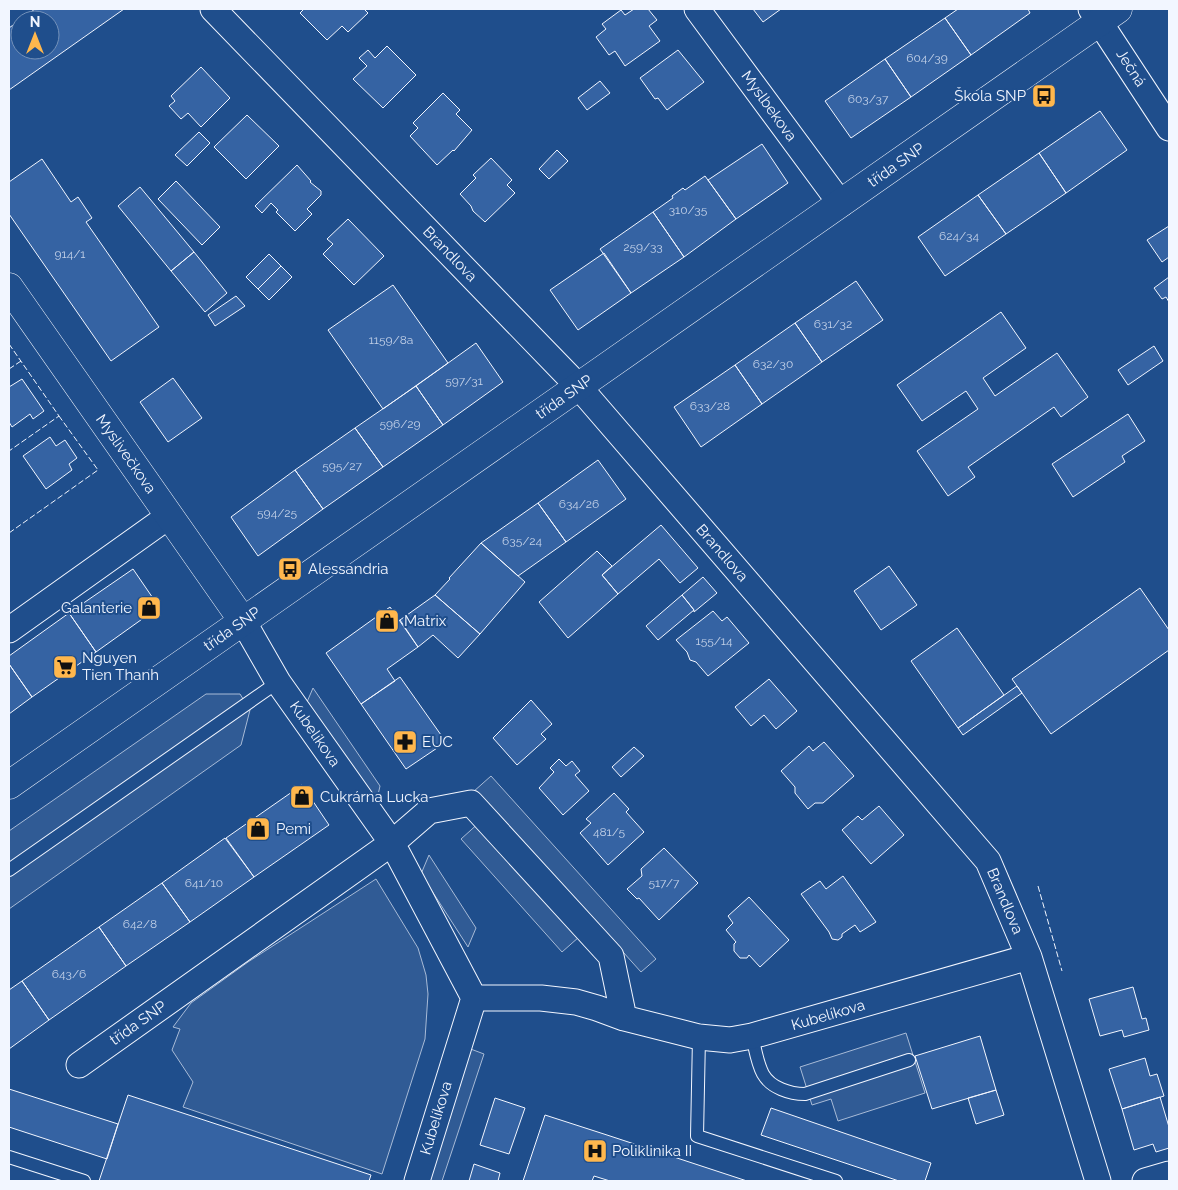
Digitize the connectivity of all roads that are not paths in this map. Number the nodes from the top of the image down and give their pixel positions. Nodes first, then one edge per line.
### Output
1 (213, 9) edge
2 (697, 9) edge
3 (1103, 13) edge
4 (1169, 128) edge
5 (841, 204) junction
6 (9, 287) edge
7 (579, 387) junction
8 (169, 516) junction
9 (243, 621) junction
10 (9, 630) edge
11 (278, 682) junction
12 (9, 785) edge
13 (392, 844) junction
14 (9, 870) edge
15 (1029, 957) junction
16 (474, 998) junction
17 (624, 1018) junction
18 (752, 1036) junction
19 (699, 1037) junction
20 (909, 1060) dead end
21 (79, 1065) dead end
22 (9, 1157) edge
23 (1169, 1174) edge
24 (84, 1181) edge
25 (417, 1181) edge
26 (836, 1181) edge
27 (1098, 1181) edge
28 (1145, 1181) edge

1 - 7 street, Brandlova
2 - 5 street, Myslbekova
3 - 4 street, Ječná
3 - 5 street, třída SNP
5 - 7 street, třída SNP
6 - 8 street, Myslivečkova
7 - 9 street, třída SNP
7 - 15 street, Brandlova
8 - 9 street, Myslivečkova
8 - 10 street
9 - 11 street, Kubelíkova
9 - 12 street, třída SNP
11 - 13 street, Kubelíkova
11 - 14 lane
13 - 16 street, Kubelíkova
13 - 17 street
13 - 21 street, třída SNP
15 - 18 street, Kubelíkova
15 - 27 street, Brandlova
16 - 17 street, Kubelíkova
16 - 25 street, Kubelíkova
17 - 19 street, Kubelíkova
18 - 19 street, Kubelíkova
18 - 20 lane
19 - 26 lane
22 - 24 lane
23 - 28 street

